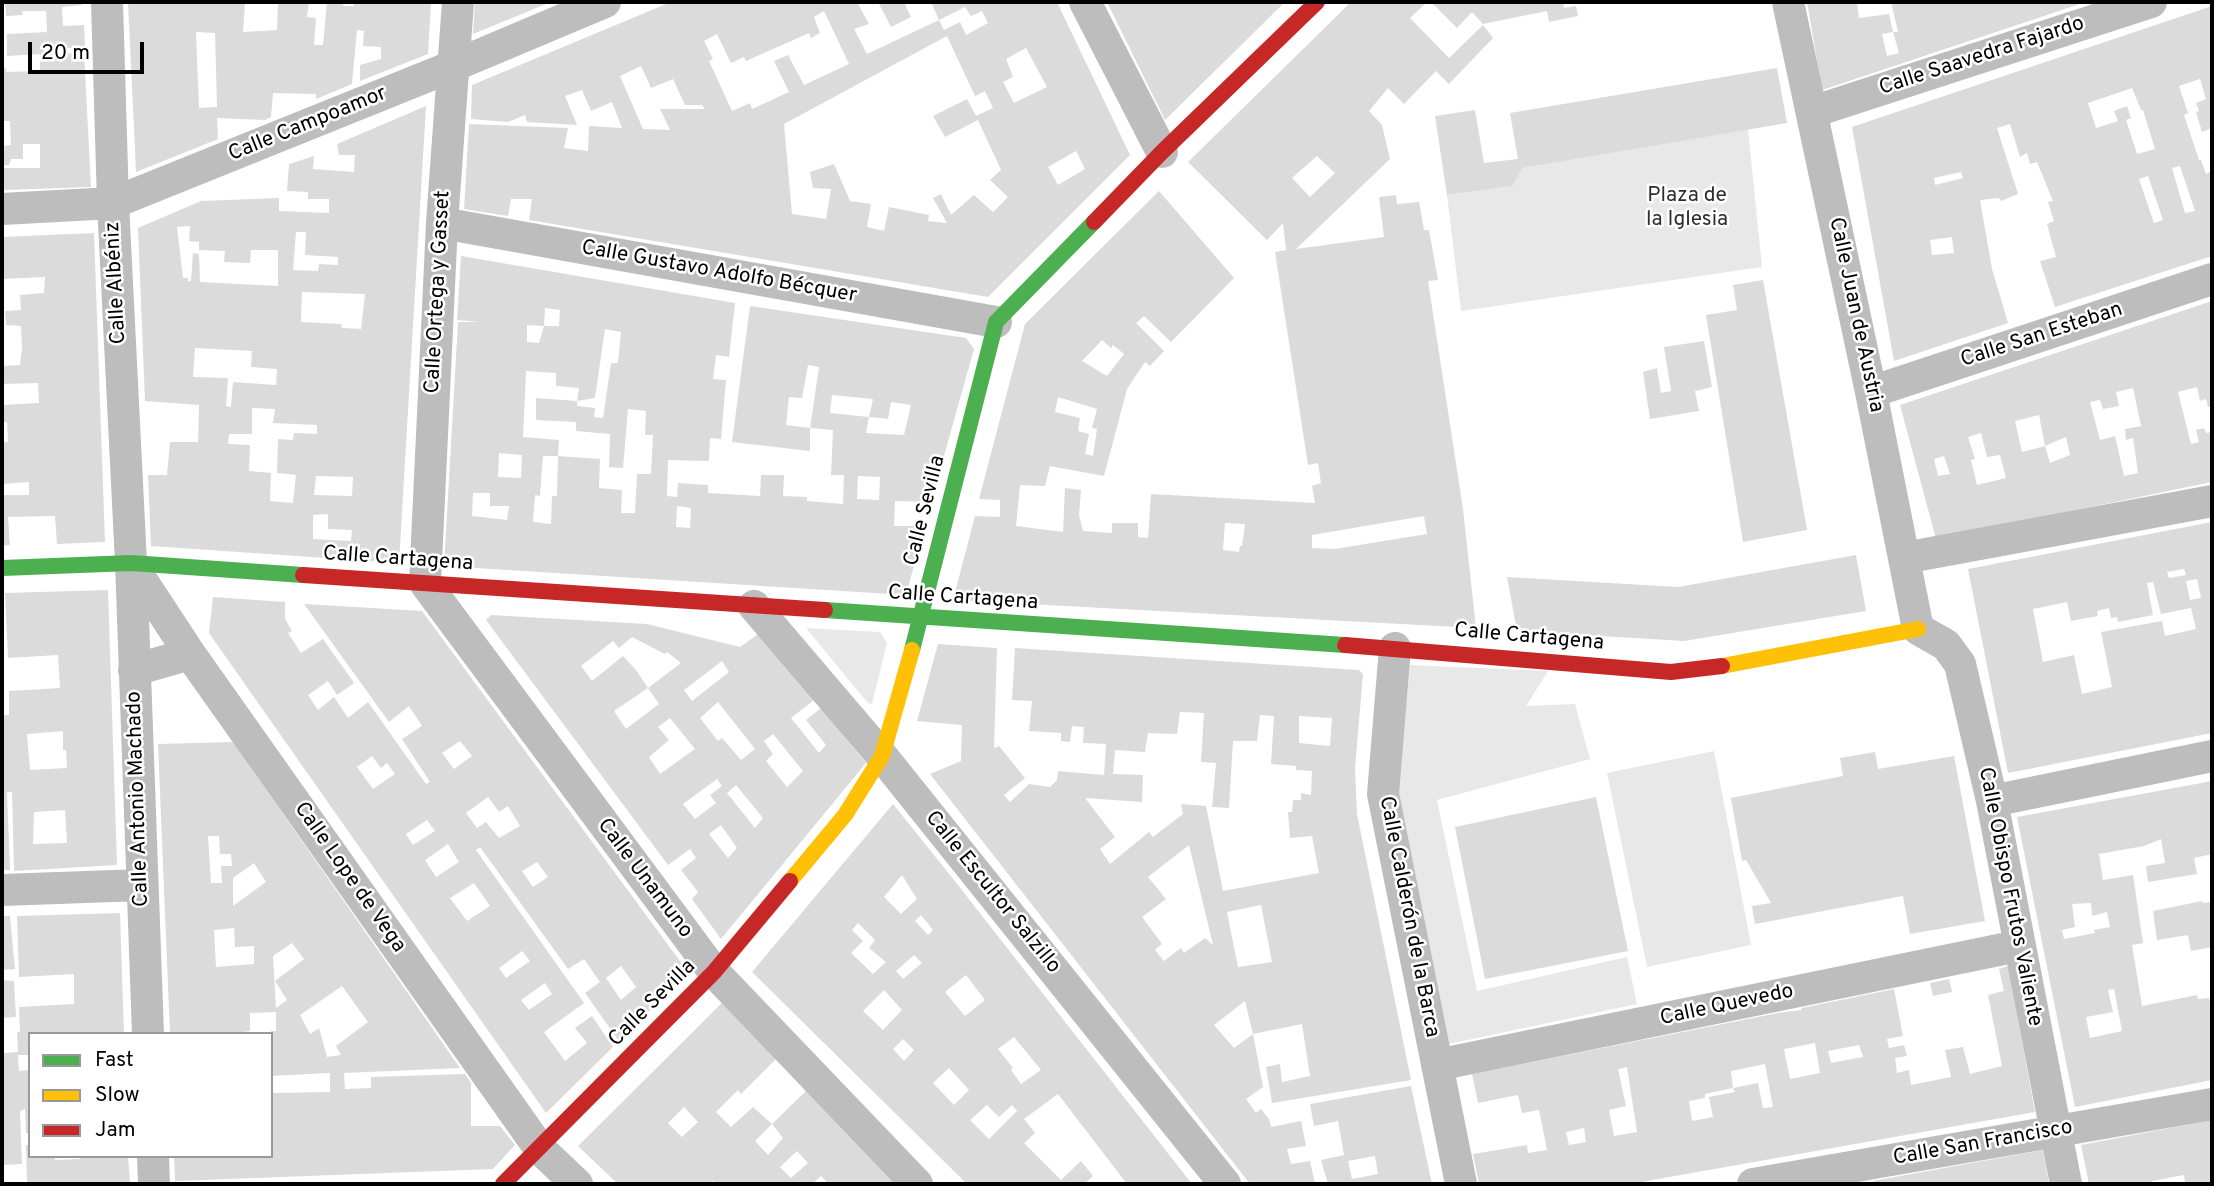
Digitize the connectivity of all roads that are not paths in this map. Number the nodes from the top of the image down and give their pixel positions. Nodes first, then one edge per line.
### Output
1 (107, 2) edge
2 (458, 2) edge
3 (605, 2) edge
4 (1085, 2) edge
5 (1317, 2) edge
6 (1788, 2) edge
7 (2151, 2) edge
8 (453, 66) junction
9 (1812, 112) junction
10 (1162, 152) junction
11 (113, 204) junction
12 (2, 209) edge
13 (442, 223) junction
14 (2212, 279) edge
15 (996, 322) junction
16 (1871, 392) junction
17 (2212, 500) edge
18 (1904, 558) junction
19 (131, 564) junction
20 (2, 568) edge
21 (425, 583) junction
22 (754, 606) junction
23 (921, 617) junction
24 (1919, 629) junction
25 (1395, 648) junction
26 (190, 654) junction
27 (134, 670) junction
28 (882, 756) junction
29 (2212, 756) edge
30 (1992, 801) junction
31 (142, 885) junction
32 (2, 890) edge
33 (2018, 946) junction
34 (714, 972) junction
35 (148, 1032) edge
36 (1437, 1065) junction
37 (2212, 1104) edge
38 (2057, 1132) junction
39 (540, 1149) junction
40 (153, 1158) edge
41 (1849, 1176) edge
42 (154, 1184) edge
43 (503, 1184) edge
44 (577, 1184) edge
45 (917, 1184) edge
46 (1224, 1184) edge
47 (1461, 1184) edge
48 (1753, 1184) edge
49 (2066, 1184) edge

1 - 11 street, Calle Albéniz
2 - 8 street, Calle Ortega y Gasset
3 - 8 street, Calle Campoamor
4 - 10 street
5 - 10 street
6 - 9 street, Calle Juan de Austria
7 - 9 street, Calle Saavedra Fajardo
8 - 11 street, Calle Campoamor
8 - 13 street, Calle Ortega y Gasset
9 - 16 street, Calle Juan de Austria
10 - 15 street
11 - 12 street, Calle Campoamor
11 - 19 street, Calle Albéniz
13 - 15 street, Calle Gustavo Adolfo Bécquer
13 - 21 street, Calle Ortega y Gasset
14 - 16 street, Calle San Esteban
15 - 23 street, Calle Sevilla
16 - 18 street, Calle Juan de Austria
17 - 18 street
18 - 24 street, Calle Juan de Austria
19 - 20 street, Calle Cartagena
19 - 21 street, Calle Cartagena
19 - 26 street, Calle Lope de Vega
19 - 27 street, Calle Antonio Machado
21 - 22 street, Calle Cartagena
21 - 34 street, Calle Unamuno
22 - 23 street, Calle Cartagena
22 - 28 street, Calle Escultor Salzillo
23 - 25 street, Calle Cartagena
23 - 28 street, Calle Sevilla
24 - 25 street, Calle Cartagena
24 - 30 street, Calle Obispo Frutos Valiente
25 - 36 street, Calle Calderón de la Barca
26 - 27 street
26 - 39 street, Calle Lope de Vega
27 - 31 street, Calle Antonio Machado
28 - 34 street, Calle Sevilla
28 - 46 street, Calle Escultor Salzillo
29 - 30 street
30 - 33 street, Calle Obispo Frutos Valiente
31 - 32 street
31 - 35 street, Calle Antonio Machado
33 - 36 street, Calle Quevedo
33 - 38 street, Calle Obispo Frutos Valiente
34 - 39 street, Calle Sevilla
34 - 45 street, Calle Unamuno
36 - 47 street, Calle Calderón de la Barca
37 - 38 street, Calle San Francisco
38 - 41 street, Calle San Francisco
38 - 49 street, Calle Obispo Frutos Valiente
39 - 43 street, Calle Sevilla
39 - 44 street, Calle Lope de Vega
40 - 42 street
41 - 48 street, Calle San Francisco

